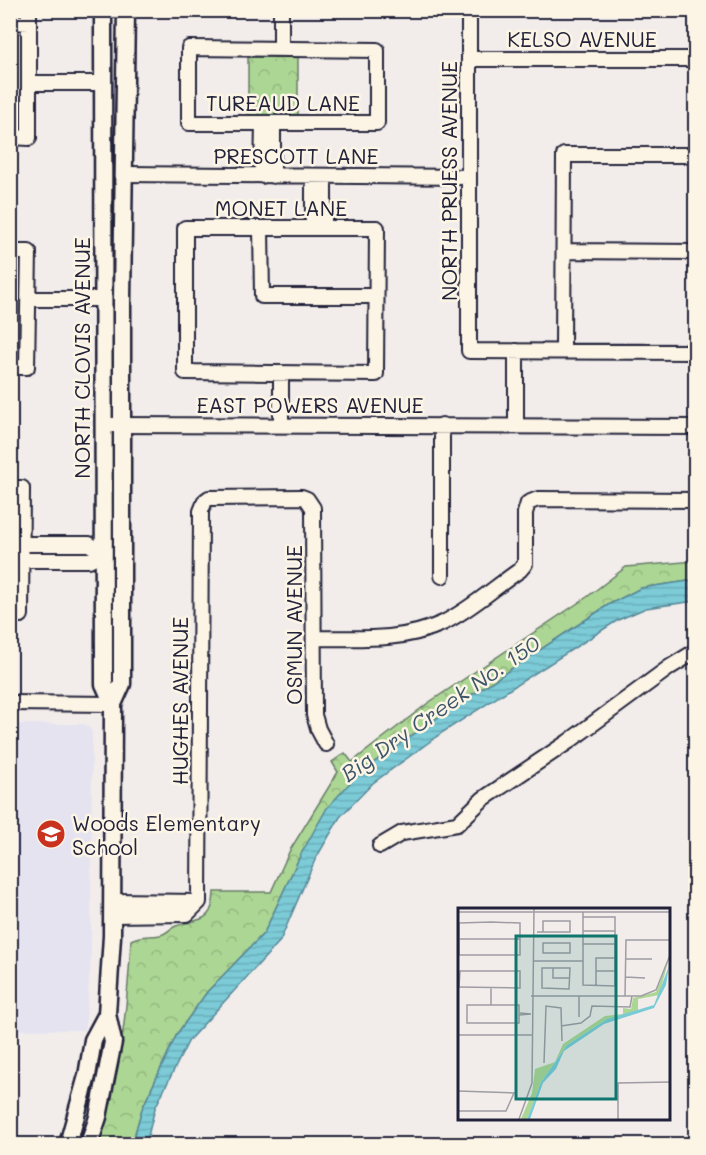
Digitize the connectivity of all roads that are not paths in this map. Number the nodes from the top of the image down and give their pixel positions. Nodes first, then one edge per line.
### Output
1 (103, 10) edge
2 (126, 10) edge
3 (281, 10) edge
4 (469, 10) edge
5 (29, 16) edge
6 (10, 22) edge
7 (281, 49) junction
8 (469, 59) junction
9 (696, 59) edge
10 (29, 83) junction
11 (104, 83) junction
12 (268, 123) junction
13 (10, 137) edge
14 (696, 155) edge
15 (123, 174) junction
16 (268, 176) junction
17 (319, 177) junction
18 (469, 177) junction
19 (261, 228) junction
20 (318, 228) junction
21 (564, 251) junction
22 (10, 252) edge
23 (696, 252) edge
24 (376, 296) junction
25 (28, 299) junction
26 (104, 299) junction
27 (516, 351) junction
28 (563, 351) junction
29 (696, 352) edge
30 (10, 367) edge
31 (281, 373) junction
32 (281, 418) junction
33 (104, 425) junction
34 (122, 425) junction
35 (442, 425) junction
36 (516, 425) junction
37 (696, 427) edge
38 (16, 488) edge
39 (696, 500) edge
40 (205, 501) joint
41 (22, 543) junction
42 (103, 553) junction
43 (122, 553) junction
44 (21, 560) junction
45 (442, 576) dead end
46 (16, 615) edge
47 (314, 638) junction
48 (696, 651) edge
49 (10, 703) edge
50 (113, 704) junction
51 (326, 744) dead end
52 (380, 846) dead end
53 (112, 908) junction
54 (107, 1014) junction
55 (68, 1144) edge
56 (89, 1144) edge

1 - 11 main road, NORTH CLOVIS AVENUE
2 - 15 main road, NORTH CLOVIS AVENUE
3 - 7 street
4 - 8 street, NORTH PRUESS AVENUE
5 - 6 street
5 - 10 street
7 - 12 street, TUREAUD LANE
7 - 12 street, TUREAUD LANE
8 - 9 street, KELSO AVENUE
8 - 18 street, NORTH PRUESS AVENUE
10 - 11 street
10 - 13 street
11 - 15 main road
11 - 26 main road, NORTH CLOVIS AVENUE
12 - 16 street
14 - 21 street
15 - 16 street, PRESCOTT LANE
15 - 34 main road, NORTH CLOVIS AVENUE
16 - 17 street, PRESCOTT LANE
17 - 18 street, PRESCOTT LANE
17 - 20 street
18 - 27 street, NORTH PRUESS AVENUE
19 - 20 street, MONET LANE
19 - 24 street
19 - 31 street, MONET LANE
20 - 24 street, MONET LANE
21 - 23 street
21 - 28 street
22 - 25 street
24 - 31 street
25 - 26 street
25 - 30 street
26 - 33 main road, NORTH CLOVIS AVENUE
27 - 28 street
27 - 36 street
28 - 29 street
31 - 32 street
32 - 34 street, EAST POWERS AVENUE
32 - 35 street, EAST POWERS AVENUE
33 - 34 street, EAST POWERS AVENUE
33 - 42 main road, NORTH CLOVIS AVENUE
34 - 43 main road, NORTH CLOVIS AVENUE
35 - 36 street, EAST POWERS AVENUE
35 - 45 street
36 - 37 street, EAST POWERS AVENUE
38 - 41 street
39 - 47 street
40 - 47 street, OSMUN AVENUE
40 - 53 street, HUGHES AVENUE
41 - 42 street
41 - 44 street
42 - 43 street
42 - 44 street
42 - 50 main road, NORTH CLOVIS AVENUE
43 - 50 main road, NORTH CLOVIS AVENUE
44 - 46 street
47 - 51 street, OSMUN AVENUE
48 - 52 street
49 - 50 street
50 - 53 main road, NORTH CLOVIS AVENUE
53 - 54 main road, NORTH CLOVIS AVENUE
54 - 55 main road, NORTH CLOVIS AVENUE
54 - 56 main road, NORTH CLOVIS AVENUE

